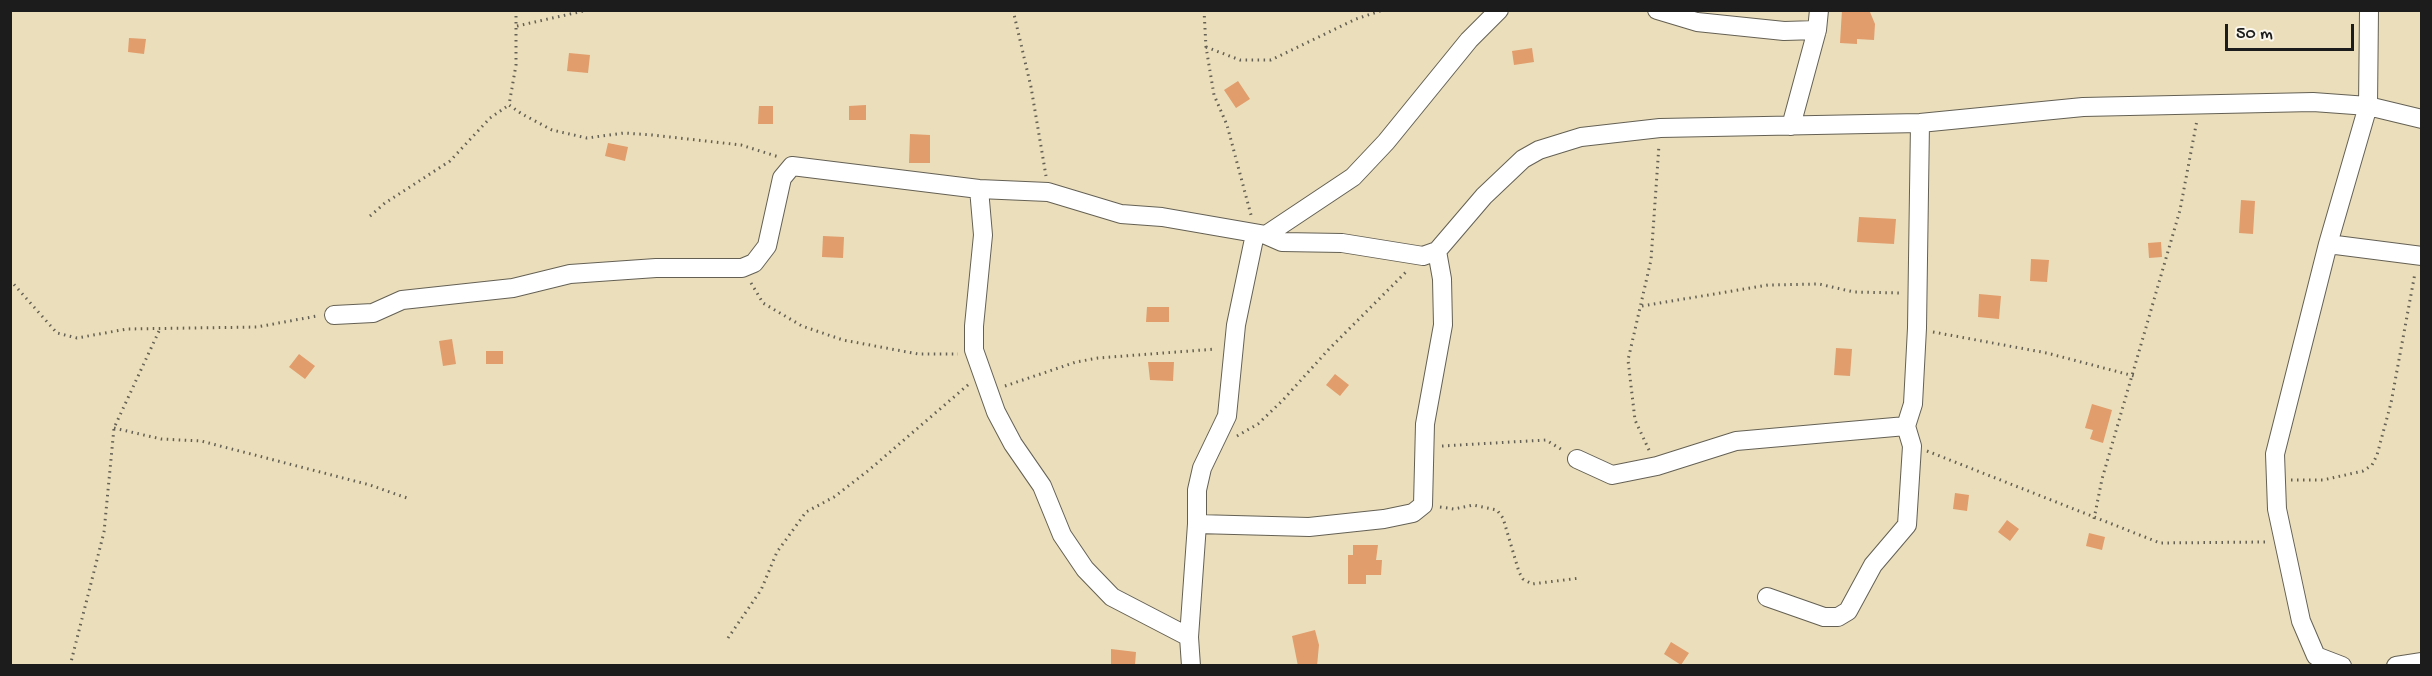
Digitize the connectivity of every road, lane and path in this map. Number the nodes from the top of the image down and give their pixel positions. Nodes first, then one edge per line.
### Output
1 (516, 10) edge
2 (588, 10) edge
3 (1013, 10) edge
4 (1204, 10) edge
5 (1383, 10) edge
6 (1499, 10) edge
7 (1657, 10) edge
8 (1819, 10) edge
9 (2369, 10) edge
10 (517, 26) junction
11 (1817, 30) junction
12 (1206, 47) junction
13 (508, 105) junction
14 (2199, 105) junction
15 (2368, 106) junction
16 (2421, 119) edge
17 (1920, 123) junction
18 (1791, 126) junction
19 (1660, 128) junction
20 (792, 166) junction
21 (979, 189) junction
22 (1048, 192) junction
23 (370, 216) dead end
24 (1260, 235) junction
25 (2328, 243) junction
26 (1430, 253) junction
27 (2420, 255) edge
28 (742, 268) junction
29 (10, 280) edge
30 (1918, 294) junction
31 (1642, 306) junction
32 (334, 315) joint
33 (1917, 328) junction
34 (159, 330) junction
35 (1235, 343) junction
36 (974, 350) junction
37 (982, 374) junction
38 (2134, 376) junction
39 (989, 391) junction
40 (1906, 426) junction
41 (114, 428) junction
42 (1912, 446) junction
43 (1213, 447) junction
44 (1425, 447) junction
45 (1577, 459) joint
46 (1657, 466) junction
47 (2274, 480) junction
48 (406, 498) dead end
49 (1423, 505) junction
50 (2094, 519) junction
51 (1197, 524) junction
52 (2286, 541) junction
53 (1580, 578) dead end
54 (1767, 597) dead end
55 (1190, 637) junction
56 (728, 638) dead end
57 (2421, 662) edge
58 (70, 666) edge
59 (1191, 666) edge
60 (2342, 666) edge
61 (2396, 666) edge

1 - 10 path
2 - 10 path
3 - 22 path
4 - 12 path
5 - 12 path
6 - 24 street
7 - 11 street
8 - 11 street
9 - 15 street
10 - 13 path
11 - 18 street
12 - 24 path
13 - 20 path
13 - 23 path
14 - 15 street
14 - 17 street
14 - 38 path
15 - 16 street
15 - 25 street
17 - 18 street
17 - 30 street
18 - 19 street
19 - 26 street
19 - 31 path
20 - 21 street
20 - 28 street
21 - 22 street
21 - 36 street
22 - 24 street
24 - 26 street
24 - 35 street
25 - 27 street
25 - 47 street
26 - 43 path
26 - 44 street
27 - 47 path
28 - 32 street
28 - 36 path
29 - 34 path
30 - 31 path
30 - 33 street
31 - 46 path
32 - 34 path
33 - 38 path
33 - 40 street
34 - 41 path
35 - 39 path
35 - 43 street
36 - 37 street
37 - 39 street
37 - 56 path
38 - 50 path
39 - 55 street
40 - 42 street
40 - 46 street
41 - 48 path
41 - 58 path
42 - 50 path
42 - 54 street
43 - 51 street
44 - 45 path
44 - 49 street
45 - 46 street
47 - 52 street
49 - 51 street
49 - 53 path
50 - 52 path
51 - 55 street
52 - 60 street
55 - 59 street
57 - 61 street

